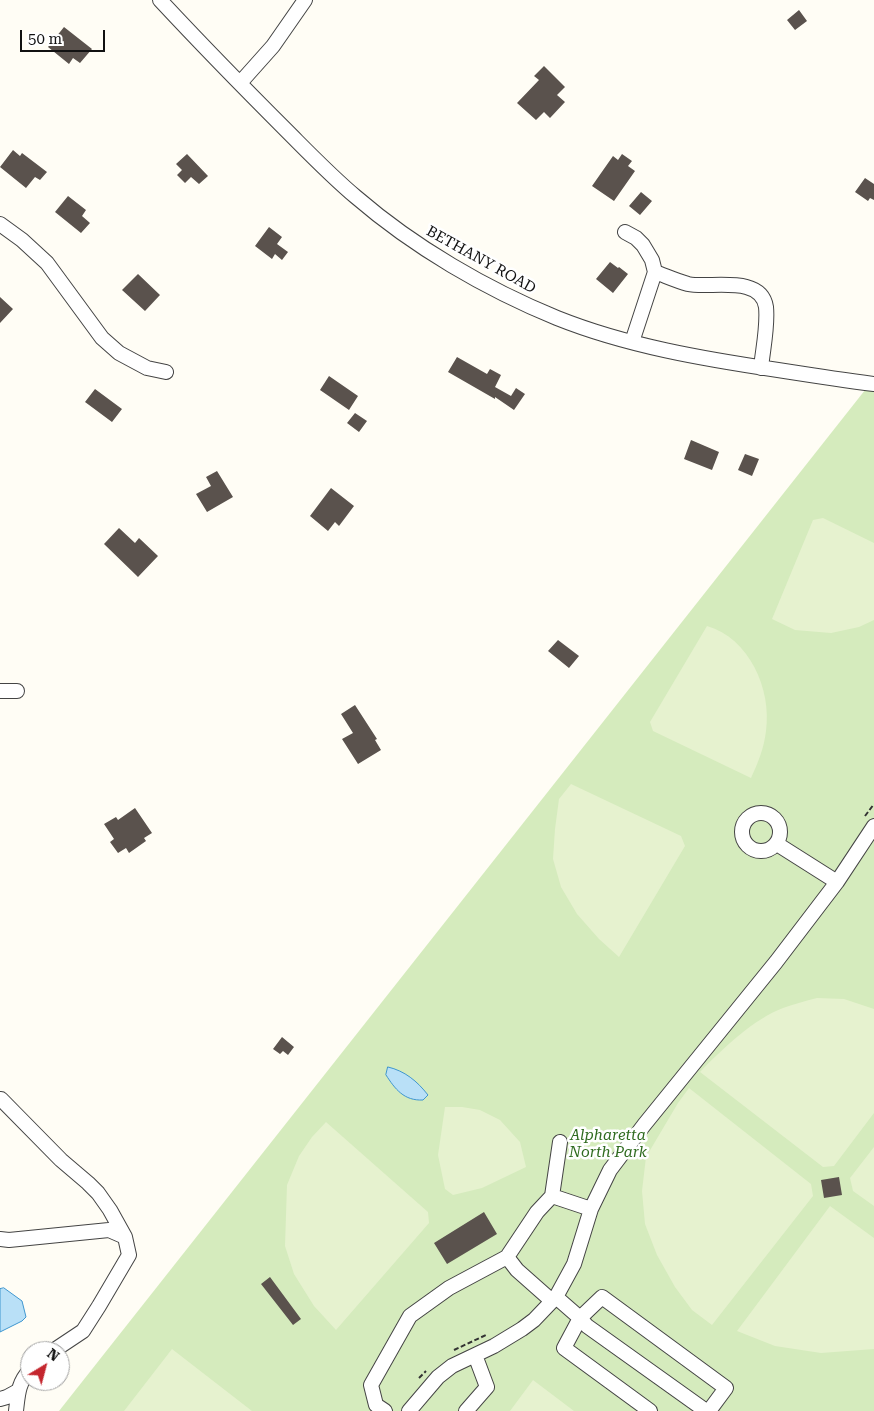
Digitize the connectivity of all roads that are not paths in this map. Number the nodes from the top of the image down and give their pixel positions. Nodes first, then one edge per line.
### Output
1 (160, 0) edge
2 (305, 0) edge
3 (240, 83) junction
4 (0, 224) edge
5 (625, 232) dead end
6 (656, 272) junction
7 (632, 342) junction
8 (761, 368) junction
9 (166, 372) dead end
10 (874, 384) edge
11 (0, 691) edge
12 (17, 691) dead end
13 (874, 826) edge
14 (777, 844) dead end
15 (837, 882) junction
16 (0, 1099) edge
17 (560, 1142) dead end
18 (552, 1196) junction
19 (591, 1208) junction
20 (125, 1237) junction
21 (0, 1239) edge
22 (507, 1257) junction
23 (554, 1299) junction
24 (580, 1318) junction
25 (68, 1341) edge
26 (475, 1355) junction
27 (20, 1384) edge
28 (18, 1391) junction
29 (0, 1399) edge
30 (378, 1409) edge
31 (16, 1411) edge
32 (409, 1411) edge
33 (466, 1411) edge
34 (650, 1411) edge
35 (708, 1411) edge

1 - 3 street, BETHANY ROAD
2 - 3 street
3 - 7 street, BETHANY ROAD
4 - 9 street
5 - 6 street
6 - 7 street
6 - 8 street
7 - 8 street, BETHANY ROAD
8 - 10 street, BETHANY ROAD
11 - 12 street
13 - 15 street
14 - 15 street
15 - 19 street
16 - 20 street
17 - 18 street
18 - 19 street
18 - 22 street
19 - 23 street
20 - 21 street
20 - 25 street
22 - 23 street
22 - 30 street
23 - 24 street
23 - 26 street
24 - 34 street
24 - 35 street
24 - 35 street
26 - 32 street
26 - 33 street
27 - 28 street
28 - 29 street
28 - 31 street

